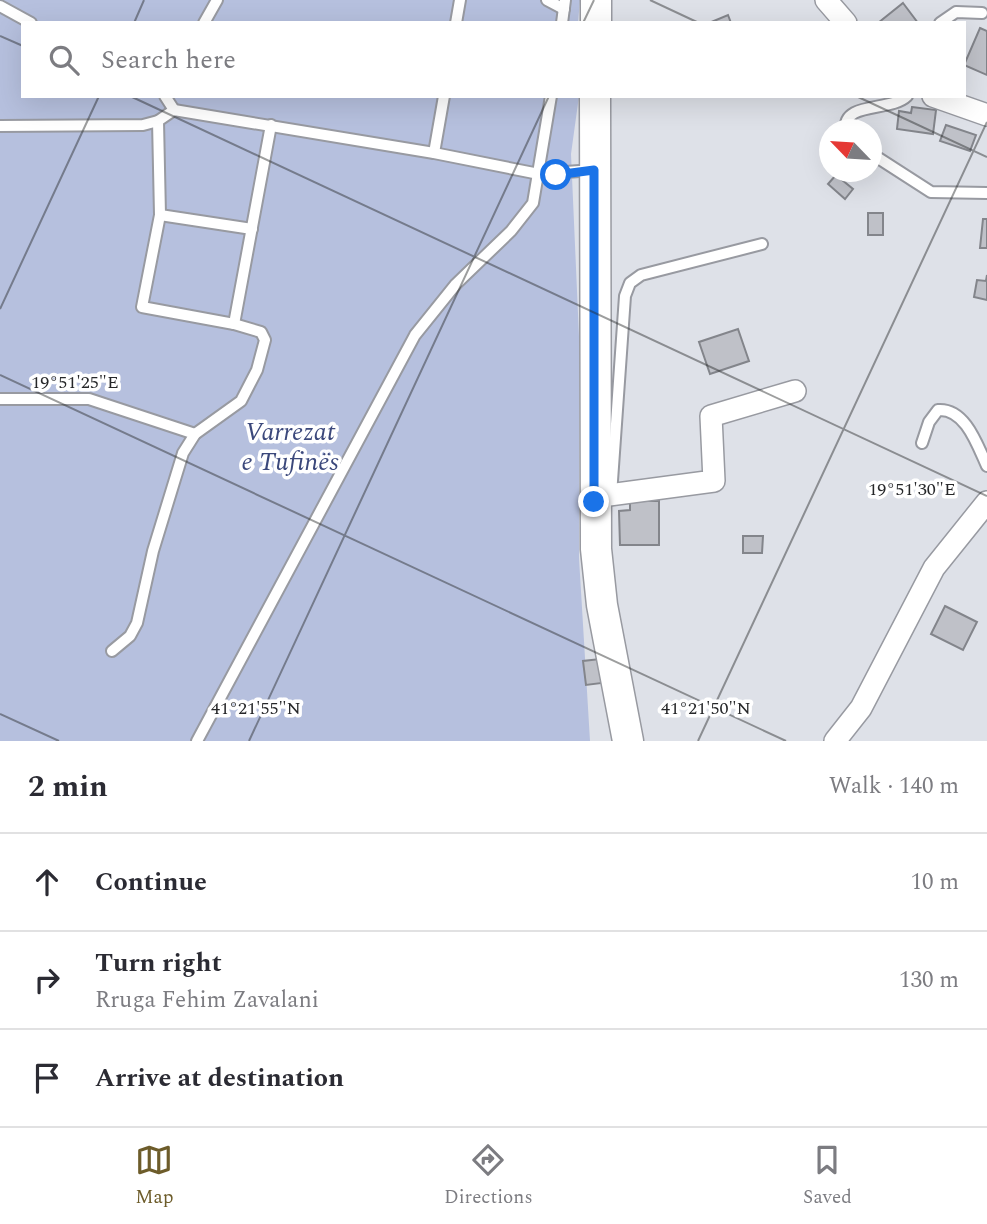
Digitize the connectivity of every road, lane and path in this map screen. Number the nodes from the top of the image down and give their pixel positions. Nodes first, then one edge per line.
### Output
1 (217, 0) edge
2 (460, 0) edge
3 (547, 0) edge
4 (596, 0) edge
5 (826, 0) edge
6 (564, 4) edge
7 (0, 6) edge
8 (982, 13) dead end
9 (27, 21) edge
10 (205, 21) edge
11 (456, 21) edge
12 (596, 21) edge
13 (844, 21) edge
14 (943, 21) edge
15 (165, 98) edge
16 (444, 98) edge
17 (551, 98) edge
18 (595, 98) edge
19 (904, 98) edge
20 (939, 98) edge
21 (174, 110) junction
22 (987, 115) edge
23 (846, 119) edge
24 (158, 121) junction
25 (271, 125) junction
26 (0, 127) edge
27 (434, 153) junction
28 (882, 161) edge
29 (594, 170) junction
30 (539, 174) junction
31 (987, 192) edge
32 (160, 215) junction
33 (252, 229) junction
34 (762, 244) dead end
35 (234, 324) junction
36 (795, 391) dead end
37 (0, 399) edge
38 (195, 434) junction
39 (922, 443) dead end
40 (987, 466) edge
41 (603, 496) junction
42 (987, 502) edge
43 (113, 651) dead end
44 (202, 739) edge
45 (628, 741) edge
46 (835, 741) edge

1 - 10 lane
2 - 11 lane
3 - 6 lane
4 - 12 street
5 - 13 street
7 - 9 lane
8 - 14 lane
15 - 21 lane
16 - 27 lane
17 - 30 lane
18 - 29 street
19 - 23 lane
20 - 22 street
21 - 24 lane
21 - 25 lane
24 - 26 lane
24 - 32 lane
25 - 27 lane
25 - 33 lane
27 - 30 lane
28 - 31 lane
29 - 30 lane
29 - 41 street
30 - 44 lane
32 - 33 lane
32 - 35 lane
33 - 35 lane
34 - 41 lane
35 - 38 lane
36 - 41 street
37 - 38 lane
38 - 43 lane
39 - 40 lane
41 - 45 street
42 - 46 street

